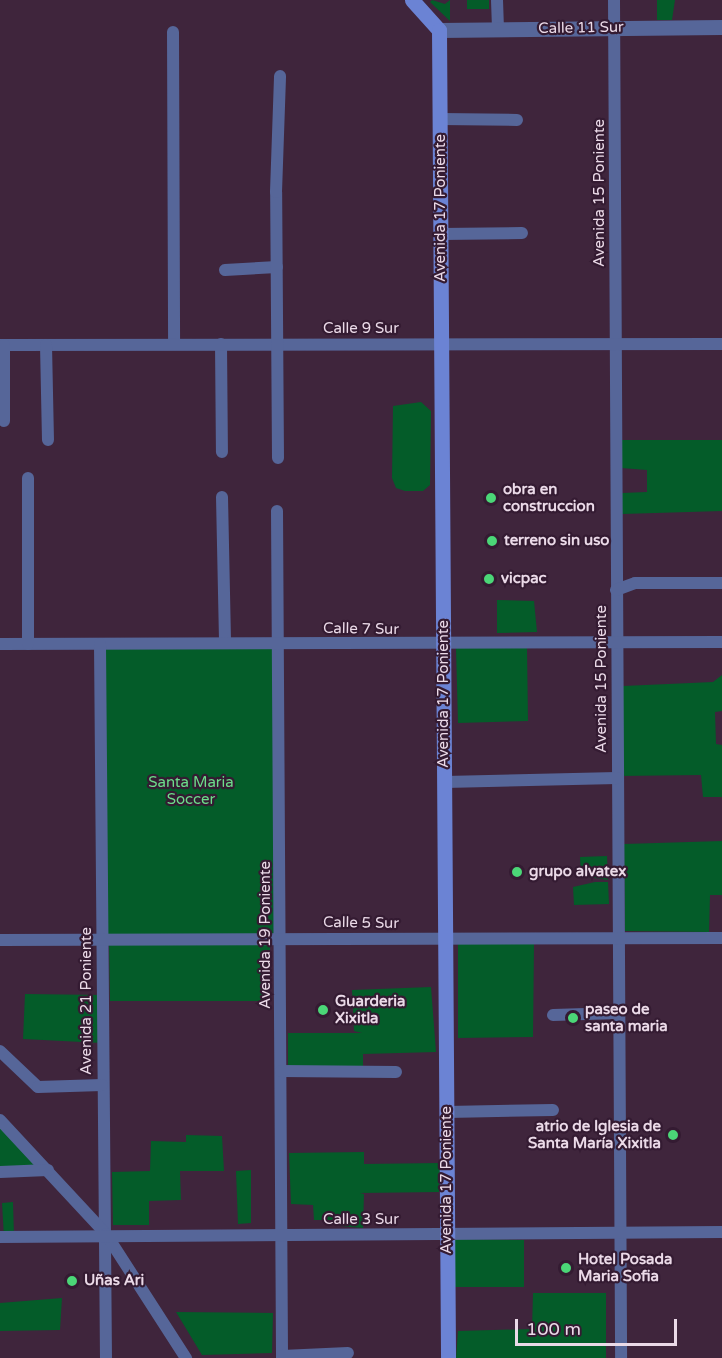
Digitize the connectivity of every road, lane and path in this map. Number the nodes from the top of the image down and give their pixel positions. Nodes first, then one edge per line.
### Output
1 (412, 0) edge
2 (497, 0) edge
3 (614, 0) edge
4 (614, 27) junction
5 (722, 27) edge
6 (498, 29) junction
7 (439, 30) junction
8 (173, 32) dead end
9 (280, 76) dead end
10 (440, 119) junction
11 (517, 120) dead end
12 (522, 233) dead end
13 (441, 234) junction
14 (277, 267) junction
15 (225, 270) dead end
16 (174, 344) junction
17 (221, 344) junction
18 (278, 344) junction
19 (616, 344) junction
20 (722, 344) edge
21 (2, 345) edge
22 (46, 345) junction
23 (442, 345) junction
24 (4, 421) dead end
25 (48, 441) dead end
26 (222, 452) dead end
27 (278, 458) dead end
28 (28, 477) dead end
29 (222, 497) dead end
30 (277, 512) dead end
31 (616, 574) junction
32 (635, 583) junction
33 (722, 583) edge
34 (616, 590) junction
35 (225, 642) junction
36 (617, 642) junction
37 (722, 642) edge
38 (280, 643) junction
39 (0, 644) edge
40 (28, 644) junction
41 (100, 644) junction
42 (444, 645) junction
43 (617, 778) junction
44 (445, 782) junction
45 (101, 937) junction
46 (281, 937) junction
47 (619, 938) junction
48 (722, 938) edge
49 (446, 939) junction
50 (0, 940) edge
51 (619, 1014) junction
52 (553, 1015) dead end
53 (0, 1051) edge
54 (281, 1071) junction
55 (396, 1072) dead end
56 (102, 1085) junction
57 (553, 1110) dead end
58 (447, 1112) junction
59 (0, 1120) edge
60 (48, 1170) junction
61 (0, 1172) edge
62 (622, 1232) junction
63 (722, 1232) edge
64 (106, 1234) junction
65 (448, 1235) junction
66 (281, 1236) junction
67 (0, 1237) edge
68 (348, 1353) dead end
69 (282, 1357) edge
70 (106, 1358) edge
71 (186, 1358) edge
72 (448, 1358) edge
73 (621, 1358) edge

1 - 7 main road
2 - 6 street
3 - 4 street, Avenida 15 Poniente
4 - 5 street, Calle 11 Sur
4 - 6 street, Calle 11 Sur
4 - 19 street, Avenida 15 Poniente
6 - 7 street, Calle 11 Sur
7 - 10 main road, Avenida 17 Poniente
8 - 16 street
9 - 14 street
10 - 11 street
10 - 13 main road, Avenida 17 Poniente
12 - 13 street
13 - 23 main road, Avenida 17 Poniente
14 - 15 street
14 - 18 street
16 - 17 street, Calle 9 Sur
16 - 22 street, Calle 9 Sur
17 - 18 street, Calle 9 Sur
17 - 26 street
18 - 23 street, Calle 9 Sur
18 - 27 street
19 - 20 street, Calle 9 Sur
19 - 23 street, Calle 9 Sur
19 - 31 street, Avenida 15 Poniente
21 - 22 street, Calle 9 Sur
21 - 24 street
22 - 25 street
23 - 42 main road, Avenida 17 Poniente
28 - 40 street
29 - 35 street
30 - 38 street, Avenida 19 Poniente
31 - 32 street
31 - 34 street, Avenida 15 Poniente
32 - 33 street
32 - 34 street
34 - 36 street, Avenida 15 Poniente
35 - 38 street, Calle 7 Sur
35 - 41 street, Calle 7 Sur
36 - 37 street, Calle 7 Sur
36 - 42 street, Calle 7 Sur
36 - 43 street, Avenida 15 Poniente
38 - 42 street, Calle 7 Sur
38 - 46 street, Avenida 19 Poniente
39 - 40 street, Calle 7 Sur
40 - 41 street, Calle 7 Sur
41 - 45 street, Avenida 21 Poniente
42 - 44 main road, Avenida 17 Poniente
43 - 44 street
43 - 47 street, Avenida 15 Poniente
44 - 49 main road, Avenida 17 Poniente
45 - 46 street, Calle 5 Sur
45 - 50 street, Calle 5 Sur
45 - 56 street, Avenida 21 Poniente
46 - 49 street, Calle 5 Sur
46 - 54 street, Avenida 19 Poniente
47 - 48 street, Calle 5 Sur
47 - 49 street, Calle 5 Sur
47 - 51 street, Avenida 15 Poniente
49 - 58 main road, Avenida 17 Poniente
51 - 52 street
51 - 62 street, Avenida 15 Poniente
53 - 56 street
54 - 55 street
54 - 66 street, Avenida 19 Poniente
56 - 64 street, Avenida 21 Poniente
57 - 58 street
58 - 65 main road, Avenida 17 Poniente
59 - 60 street
60 - 61 street
60 - 64 street
62 - 63 street, Calle 3 Sur
62 - 65 street, Calle 3 Sur
62 - 73 street, Avenida 15 Poniente
64 - 66 street, Calle 3 Sur
64 - 67 street, Calle 3 Sur
64 - 70 street, Avenida 21 Poniente
64 - 71 street
65 - 66 street, Calle 3 Sur
65 - 72 main road, Avenida 17 Poniente
66 - 69 street, Avenida 19 Poniente
68 - 69 street

